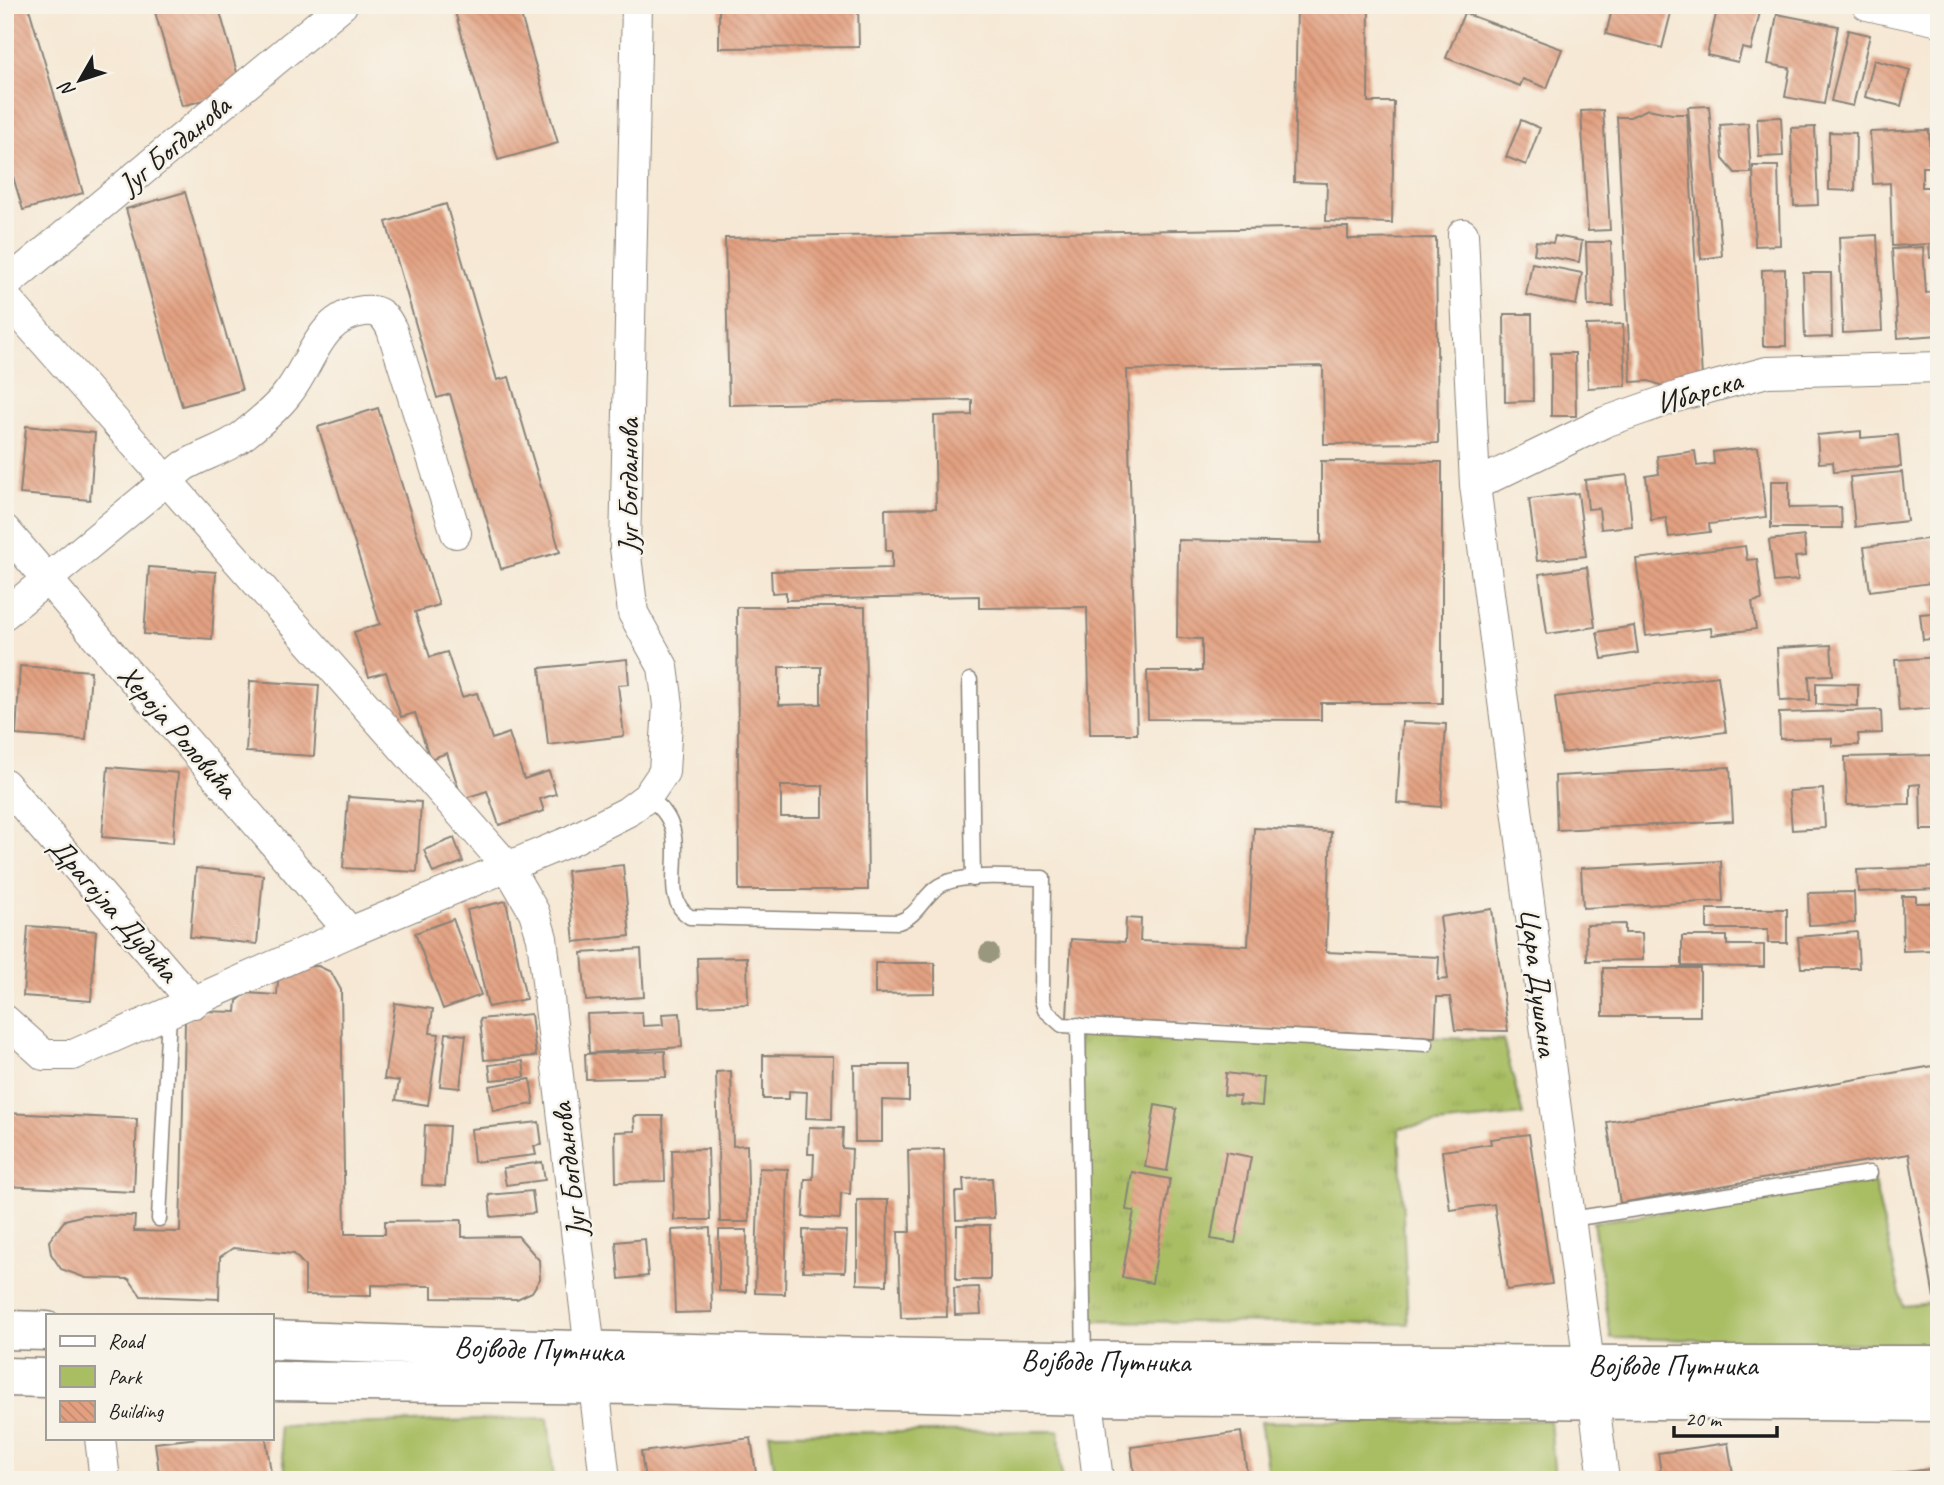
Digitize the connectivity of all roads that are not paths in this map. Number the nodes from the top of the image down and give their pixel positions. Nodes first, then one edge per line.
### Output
1 (342, 5) edge
2 (637, 5) edge
3 (1867, 5) edge
4 (1939, 20) edge
5 (1463, 234) dead end
6 (5, 285) edge
7 (5, 297) edge
8 (1939, 367) edge
9 (168, 479) junction
10 (1475, 485) junction
11 (5, 530) edge
12 (456, 533) dead end
13 (47, 579) junction
14 (5, 614) edge
15 (970, 680) dead end
16 (5, 784) edge
17 (647, 797) junction
18 (508, 867) junction
19 (973, 878) junction
20 (350, 932) junction
21 (182, 1008) junction
22 (5, 1020) edge
23 (1078, 1026) junction
24 (1426, 1044) dead end
25 (1870, 1173) dead end
26 (159, 1219) dead end
27 (1570, 1219) junction
28 (5, 1330) edge
29 (46, 1331) edge
30 (273, 1340) edge
31 (1939, 1365) edge
32 (592, 1367) junction
33 (5, 1377) edge
34 (46, 1378) edge
35 (1086, 1378) junction
36 (273, 1381) edge
37 (1592, 1383) junction
38 (1939, 1402) edge
39 (100, 1440) edge
40 (104, 1480) edge
41 (605, 1480) edge
42 (1098, 1480) edge
43 (1604, 1480) edge

1 - 6 street, Југ Богданова
2 - 17 street, Југ Богданова
3 - 4 street
5 - 10 street, Цара Душана
7 - 9 street, Југ Богданова
8 - 10 street, Ибарска
9 - 12 street
9 - 13 street
9 - 18 street, Југ Богданова
10 - 27 street, Цара Душана
11 - 13 street, Хероја Роловића
13 - 14 street
13 - 20 street, Хероја Роловића
15 - 19 lane
16 - 21 street, Драгојла Дудића
17 - 18 street, Југ Богданова
17 - 19 lane
18 - 20 street
18 - 32 street, Југ Богданова
19 - 23 lane
20 - 21 street
21 - 22 street
21 - 26 lane
23 - 24 lane
23 - 35 lane
25 - 27 lane
27 - 37 street, Цара Душана
28 - 29 main road
30 - 32 main road, Војводе Путника
31 - 37 main road, Војводе Путника
32 - 35 main road, Војводе Путника
32 - 36 main road, Војводе Путника
32 - 41 street, Југ Богданова
33 - 34 main road
35 - 37 main road, Војводе Путника
35 - 42 street
37 - 38 main road, Војводе Путника
37 - 43 street, Цара Душана
39 - 40 street

